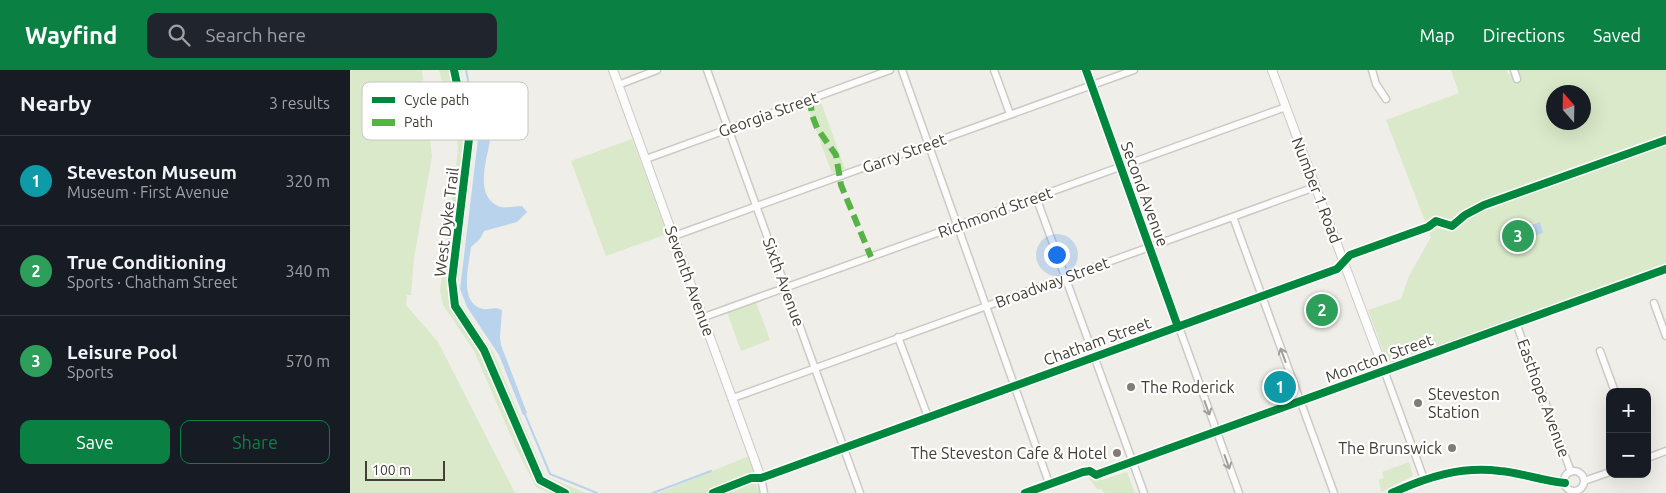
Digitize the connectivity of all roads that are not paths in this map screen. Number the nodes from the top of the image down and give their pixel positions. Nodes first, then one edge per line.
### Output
1 (612, 70) edge
2 (657, 70) edge
3 (707, 70) edge
4 (890, 70) edge
5 (902, 70) edge
6 (994, 70) edge
7 (1086, 70) edge
8 (1134, 70) edge
9 (1272, 70) edge
10 (1372, 70) edge
11 (1514, 70) edge
12 (1517, 79) dead end
13 (618, 85) junction
14 (1091, 85) junction
15 (1386, 99) dead end
16 (1286, 107) junction
17 (1010, 114) junction
18 (728, 129) junction
19 (928, 144) junction
20 (646, 159) junction
21 (1120, 167) junction
22 (1315, 187) junction
23 (1036, 197) junction
24 (756, 207) junction
25 (1233, 217) junction
26 (1436, 221) dead end
27 (957, 225) junction
28 (674, 236) junction
29 (1149, 247) junction
30 (1344, 262) junction
31 (1666, 269) edge
32 (1065, 276) junction
33 (786, 287) junction
34 (1262, 296) junction
35 (1654, 303) dead end
36 (987, 306) junction
37 (704, 317) junction
38 (1516, 323) junction
39 (1178, 327) junction
40 (1666, 336) edge
41 (898, 338) junction
42 (1600, 351) dead end
43 (1095, 357) junction
44 (816, 368) junction
45 (1384, 370) junction
46 (1014, 386) junction
47 (1614, 388) edge
48 (733, 398) junction
49 (1300, 401) junction
50 (928, 418) junction
51 (1216, 431) junction
52 (844, 448) junction
53 (1666, 451) edge
54 (1651, 457) edge
55 (1132, 462) junction
56 (1571, 472) junction
57 (1101, 473) dead end
58 (1606, 473) edge
59 (761, 478) junction
60 (1424, 479) junction
61 (1584, 481) junction
62 (1565, 483) junction
63 (1049, 484) dead end
64 (764, 493) edge
65 (860, 493) edge
66 (1144, 493) edge
67 (1239, 493) edge
68 (1334, 493) edge
69 (1392, 493) edge

1 - 13 street, Seventh Avenue
2 - 13 street
3 - 18 street, Sixth Avenue
4 - 18 street, Georgia Street
5 - 19 street
6 - 17 street
7 - 14 street, Second Avenue
8 - 14 street, Garry Street
9 - 16 street, Number 1 Road
10 - 15 street
11 - 12 street
13 - 20 street, Seventh Avenue
14 - 17 street, Garry Street
14 - 21 street, Second Avenue
16 - 21 street, Richmond Street
16 - 22 street, Number 1 Road
17 - 19 street, Garry Street
18 - 20 street, Georgia Street
18 - 24 street, Sixth Avenue
19 - 24 street, Garry Street
19 - 27 street
20 - 28 street, Seventh Avenue
21 - 23 street, Richmond Street
21 - 29 street, Second Avenue
22 - 25 street, Broadway Street
22 - 30 street, Number 1 Road
23 - 27 street, Richmond Street
23 - 32 street
24 - 28 street, Garry Street
24 - 33 street, Sixth Avenue
25 - 29 street, Broadway Street
25 - 34 street
26 - 30 street, Chatham Street
27 - 33 street, Richmond Street
27 - 36 street
28 - 37 street, Seventh Avenue
29 - 32 street, Broadway Street
29 - 39 street, Second Avenue
30 - 34 street, Chatham Street
30 - 45 street, Number 1 Road
31 - 38 street, Moncton Street
32 - 36 street, Broadway Street
32 - 43 street
33 - 37 street, Richmond Street
33 - 44 street, Sixth Avenue
34 - 39 street, Chatham Street
49 -> 34 street
35 - 40 street
36 - 41 street, Broadway Street
36 - 46 street
37 - 48 street, Seventh Avenue
38 - 45 street, Moncton Street
38 - 56 street, Easthope Avenue
39 - 43 street, Chatham Street
39 -> 51 street, Second Avenue
41 - 44 street, Broadway Street
41 - 50 street
42 - 47 street
43 - 46 street, Chatham Street
43 - 55 street
44 - 48 street, Broadway Street
44 - 52 street, Sixth Avenue
45 - 49 street, Moncton Street
45 - 60 street, Number 1 Road
46 - 50 street, Chatham Street
46 - 63 street
48 - 59 street, Seventh Avenue
49 - 51 street, Moncton Street
49 - 68 street
50 - 52 street, Chatham Street
51 - 55 street, Moncton Street
51 -> 67 street, Second Avenue
52 - 59 street, Chatham Street
52 - 65 street, Sixth Avenue
53 - 54 street
55 - 57 street, Moncton Street
55 - 66 street
56 - 61 street
56 - 62 street
58 - 61 street
59 - 64 street, Seventh Avenue
60 - 62 street
60 - 69 street
61 - 62 street

